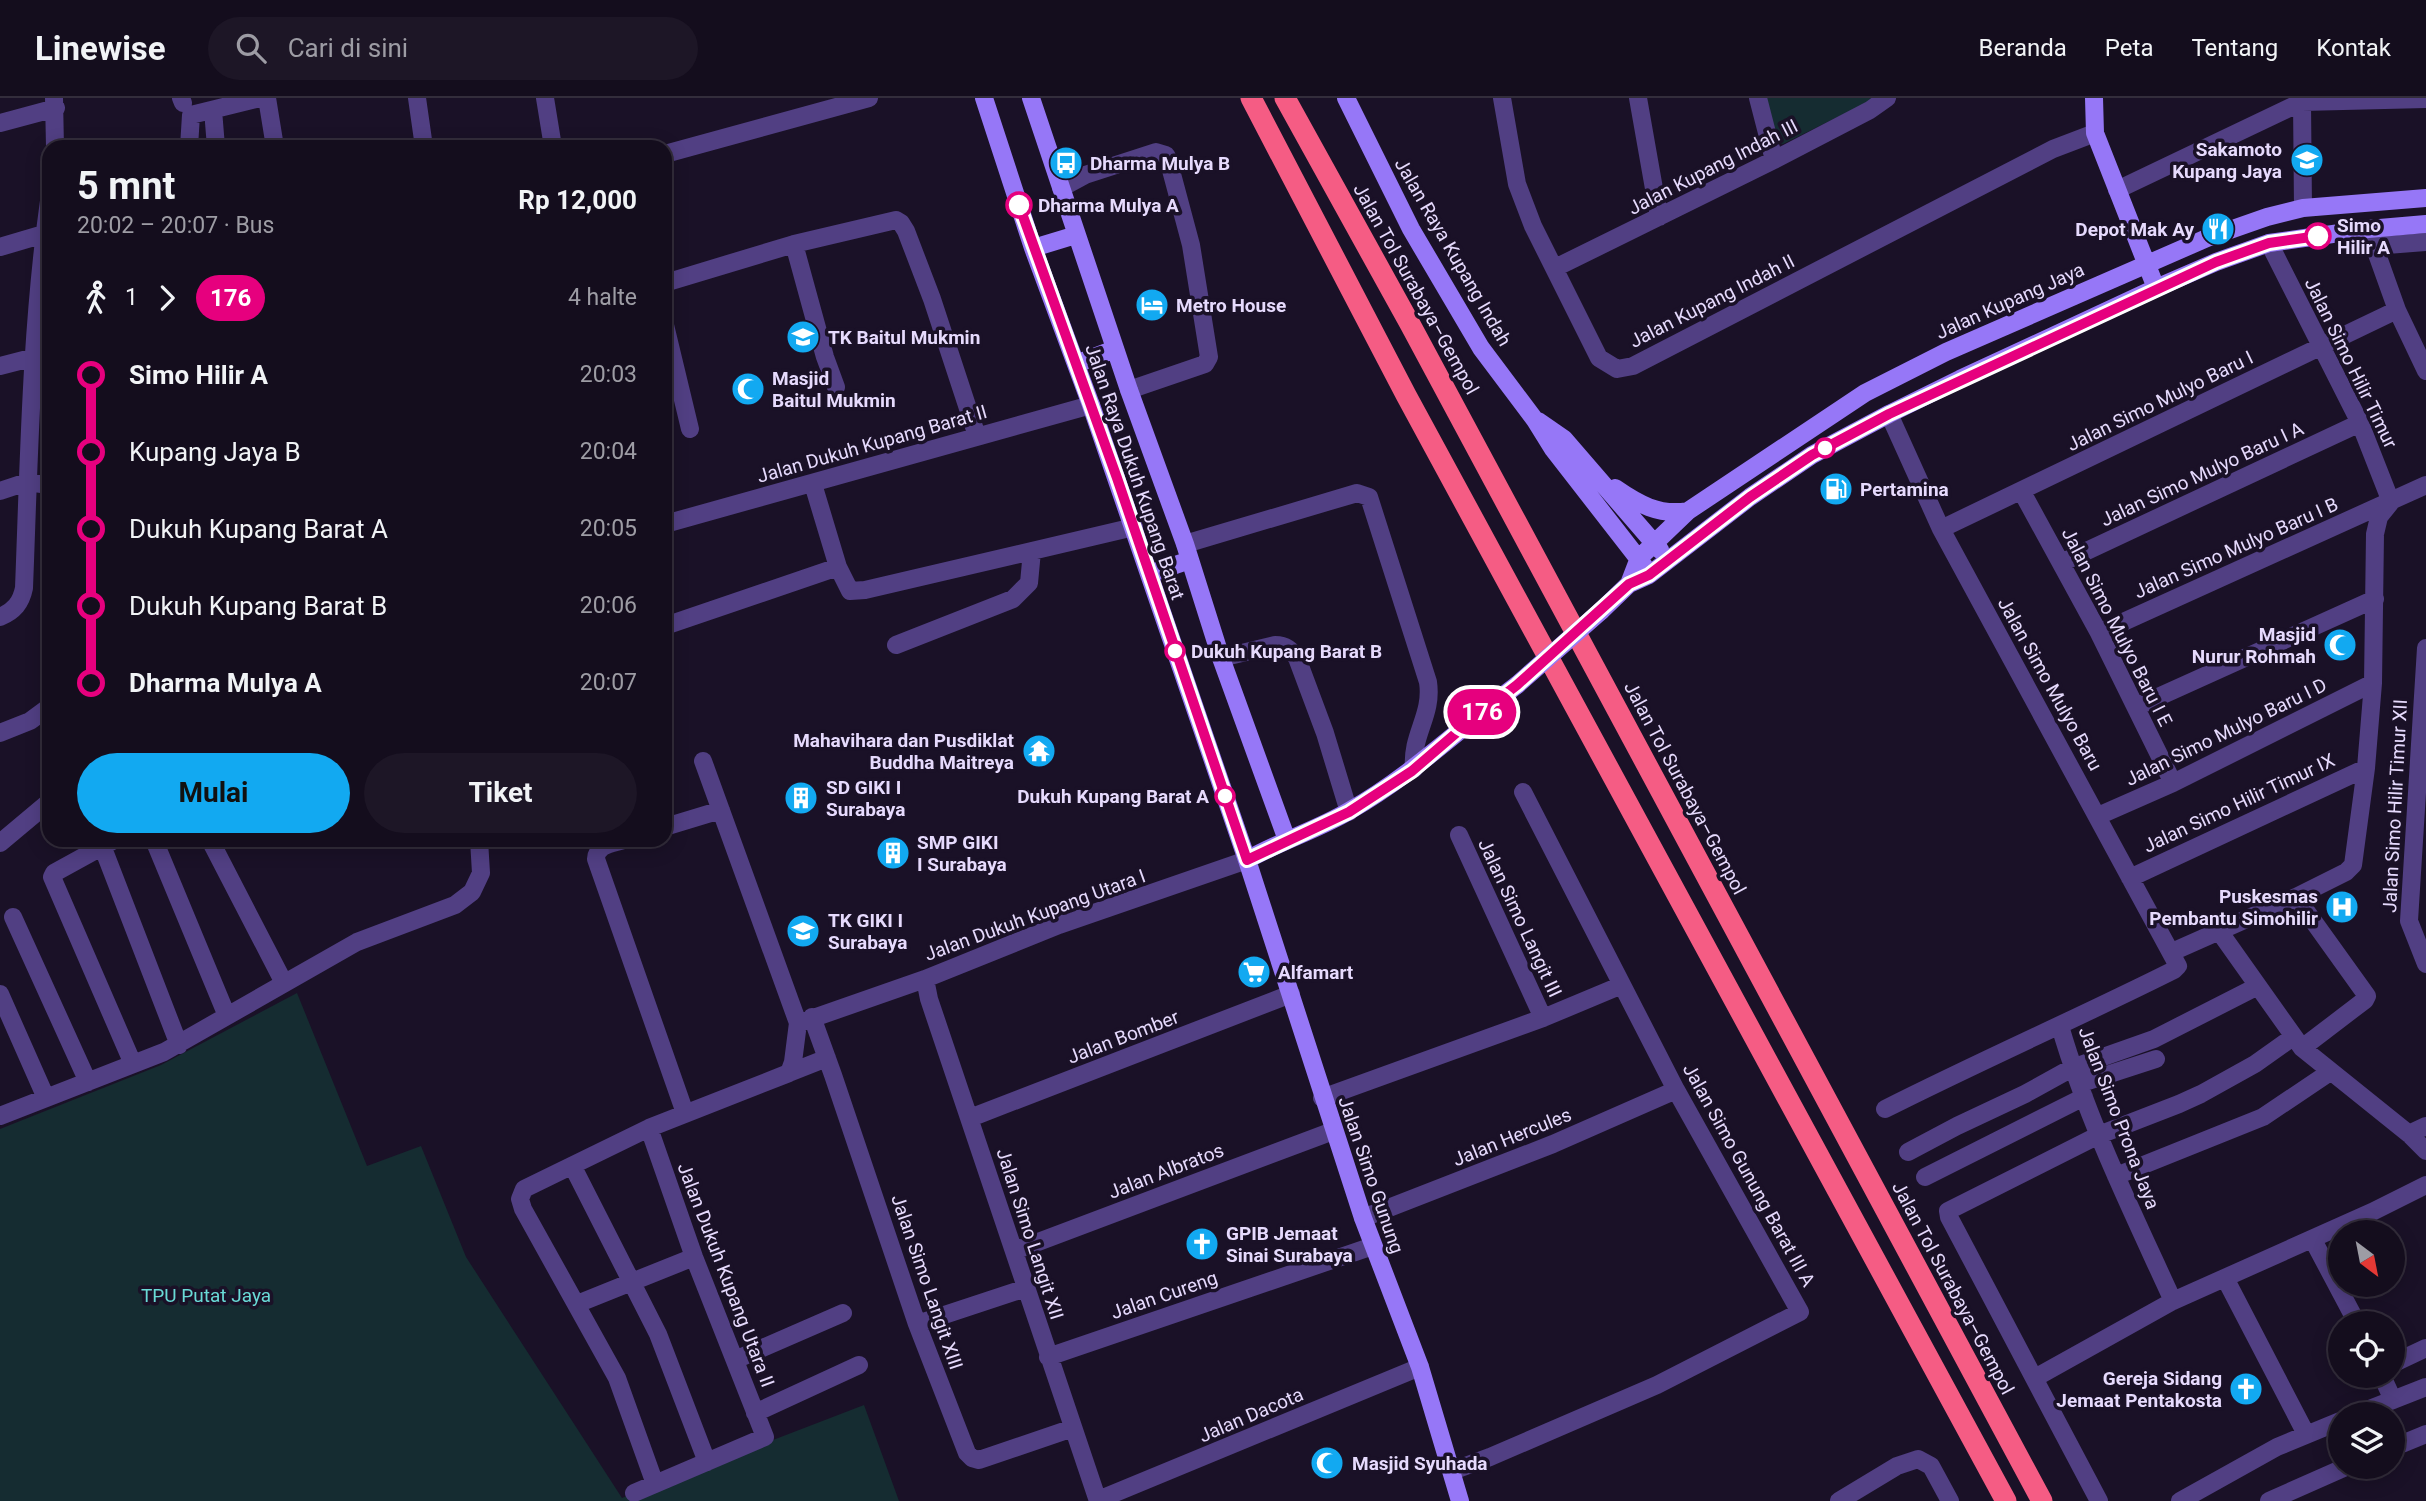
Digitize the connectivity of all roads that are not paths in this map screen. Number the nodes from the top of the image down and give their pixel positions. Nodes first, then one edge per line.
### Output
1 (260, 98) edge
2 (267, 98) edge
3 (417, 98) edge
4 (545, 98) edge
5 (869, 98) edge
6 (984, 98) edge
7 (1031, 98) edge
8 (1251, 98) edge
9 (1285, 98) edge
10 (1346, 98) edge
11 (1502, 98) edge
12 (1638, 98) edge
13 (1758, 98) edge
14 (1887, 98) edge
15 (2094, 98) edge
16 (2426, 99) edge
17 (2306, 100) edge
18 (55, 103) edge
19 (185, 105) edge
20 (213, 110) junction
21 (0, 123) edge
22 (2095, 133) junction
23 (55, 140) edge
24 (188, 140) edge
25 (215, 140) edge
26 (274, 140) edge
27 (423, 140) edge
28 (552, 140) edge
29 (672, 152) edge
30 (1774, 160) junction
31 (1061, 188) junction
32 (2117, 190) junction
33 (2426, 198) edge
34 (2302, 208) junction
35 (1659, 217) junction
36 (2426, 224) edge
37 (42, 235) edge
38 (1076, 235) junction
39 (2371, 237) junction
40 (2426, 242) edge
41 (2269, 243) junction
42 (794, 244) junction
43 (0, 247) edge
44 (1033, 248) junction
45 (42, 261) edge
46 (2147, 264) junction
47 (1555, 268) junction
48 (672, 281) edge
49 (2156, 288) junction
50 (2397, 310) junction
51 (2323, 345) junction
52 (1115, 349) junction
53 (2421, 349) edge
54 (1946, 352) junction
55 (672, 353) edge
56 (35, 357) junction
57 (1076, 364) junction
58 (0, 366) edge
59 (2426, 371) edge
60 (1960, 379) junction
61 (836, 387) dead end
62 (1129, 390) junction
63 (1091, 405) junction
64 (1889, 414) junction
65 (1535, 419) junction
66 (2360, 423) junction
67 (691, 429) dead end
68 (977, 436) junction
69 (1597, 476) junction
70 (27, 482) junction
71 (42, 484) edge
72 (813, 484) junction
73 (2426, 485) edge
74 (0, 491) edge
75 (2022, 492) junction
76 (2391, 502) junction
77 (1688, 511) junction
78 (672, 522) edge
79 (1134, 527) junction
80 (1941, 529) junction
81 (1654, 542) junction
82 (1032, 551) junction
83 (1188, 552) junction
84 (1639, 558) junction
85 (1667, 560) junction
86 (2061, 563) junction
87 (838, 567) junction
88 (1149, 575) junction
89 (1649, 575) junction
90 (1629, 584) junction
91 (2375, 599) junction
92 (0, 617) edge
93 (672, 624) edge
94 (2099, 633) junction
95 (896, 645) dead end
96 (2426, 648) edge
97 (1221, 658) junction
98 (2373, 683) junction
99 (2136, 707) junction
100 (42, 712) edge
101 (0, 733) edge
102 (703, 761) dead end
103 (2366, 768) junction
104 (1414, 769) junction
105 (2173, 783) junction
106 (1523, 792) dead end
107 (42, 808) edge
108 (721, 810) junction
109 (1349, 812) junction
110 (2098, 816) junction
111 (672, 825) edge
112 (1459, 835) dead end
113 (1287, 840) junction
114 (0, 843) edge
115 (102, 847) edge
116 (109, 847) edge
117 (157, 847) edge
118 (214, 847) edge
119 (479, 847) edge
120 (601, 847) edge
121 (1247, 860) junction
122 (2130, 878) junction
123 (2296, 897) junction
124 (2426, 914) edge
125 (13, 917) dead end
126 (2409, 921) junction
127 (2219, 931) junction
128 (2173, 961) junction
129 (2426, 964) edge
130 (925, 979) junction
131 (284, 983) junction
132 (1622, 985) junction
133 (2258, 986) junction
134 (0, 994) edge
135 (1291, 995) junction
136 (228, 1016) junction
137 (1543, 1018) junction
138 (805, 1020) junction
139 (2060, 1026) junction
140 (2298, 1042) junction
141 (179, 1045) junction
142 (827, 1058) junction
143 (2155, 1059) dead end
144 (133, 1064) junction
145 (2330, 1072) junction
146 (789, 1073) junction
147 (88, 1082) junction
148 (2078, 1083) junction
149 (1676, 1090) junction
150 (46, 1098) junction
151 (1322, 1098) junction
152 (1885, 1109) dead end
153 (685, 1113) junction
154 (0, 1116) edge
155 (970, 1118) junction
156 (2426, 1126) edge
157 (649, 1128) junction
158 (1333, 1131) junction
159 (2409, 1134) junction
160 (2099, 1135) junction
161 (2426, 1151) edge
162 (1908, 1152) dead end
163 (573, 1167) junction
164 (2116, 1176) junction
165 (1925, 1177) dead end
166 (2426, 1185) edge
167 (1363, 1218) junction
168 (2313, 1240) junction
169 (1373, 1246) junction
170 (1014, 1251) junction
171 (694, 1256) junction
172 (2225, 1278) junction
173 (631, 1281) junction
174 (1026, 1288) junction
175 (2173, 1301) junction
176 (577, 1304) junction
177 (2351, 1311) edge
178 (843, 1313) dead end
179 (917, 1324) junction
180 (2426, 1348) edge
181 (1048, 1357) junction
182 (2405, 1358) edge
183 (735, 1360) junction
184 (859, 1365) dead end
185 (1420, 1367) junction
186 (2035, 1378) junction
187 (2426, 1387) edge
188 (2388, 1388) edge
189 (2393, 1400) junction
190 (2388, 1402) edge
191 (755, 1413) junction
192 (2328, 1426) edge
193 (1073, 1428) junction
194 (2306, 1434) junction
195 (2426, 1434) edge
196 (2405, 1443) edge
197 (707, 1462) junction
198 (1452, 1471) junction
199 (2328, 1475) edge
200 (655, 1484) junction
201 (634, 1493) dead end
202 (1098, 1501) edge
203 (1460, 1501) edge
204 (1839, 1501) edge
205 (1950, 1501) edge
206 (2006, 1501) edge
207 (2042, 1501) edge
208 (2099, 1501) edge
209 (2180, 1501) edge
210 (2270, 1501) edge

1 - 20 street
2 - 26 street
3 - 27 street
4 - 28 street
5 - 29 street
6 - 44 main road, Jalan Raya Dukuh Kupang Barat
7 - 31 main road, Jalan Raya Dukuh Kupang Barat
8 - 206 highway
9 - 207 highway, Jalan Tol Surabaya–Gempol
10 - 65 main road, Jalan Raya Kupang Indah
11 - 47 street, Jalan Kupang Indah II
12 - 35 street
13 - 30 street
14 - 30 street, Jalan Kupang Indah III
15 - 22 main road
16 - 17 street
17 - 32 street
17 - 34 street
18 - 21 street
18 - 23 street
19 - 20 street
19 - 24 street
20 - 25 street
22 - 32 main road
22 - 47 street, Jalan Kupang Indah II
30 - 35 street, Jalan Kupang Indah III
31 - 38 main road, Jalan Raya Dukuh Kupang Barat
31 - 62 street
32 - 46 main road
33 - 34 main road, Jalan Kupang Jaya
34 - 46 main road, Jalan Kupang Jaya
35 - 47 street, Jalan Kupang Indah III
36 - 39 main road, Jalan Kupang Jaya
37 - 43 street
38 - 44 main road
38 - 52 main road, Jalan Raya Dukuh Kupang Barat
39 - 40 street
39 - 41 main road, Jalan Kupang Jaya
39 - 50 street
41 - 49 main road, Jalan Kupang Jaya
41 - 51 street, Jalan Simo Hilir Timur
42 - 48 street
42 - 61 street
42 - 68 street
44 - 57 main road, Jalan Raya Dukuh Kupang Barat
45 - 56 street
46 - 49 main road
46 - 54 main road, Jalan Kupang Jaya
49 - 60 main road, Jalan Kupang Jaya
50 - 51 street, Jalan Simo Mulyo Baru I
50 - 53 street
51 - 66 street, Jalan Simo Hilir Timur
51 - 75 street, Jalan Simo Mulyo Baru I
52 - 57 main road
52 - 62 main road, Jalan Raya Dukuh Kupang Barat
53 - 59 street
54 - 60 main road
54 - 77 main road, Jalan Kupang Jaya
55 - 67 street
56 - 58 street
56 - 70 street
57 - 63 main road, Jalan Raya Dukuh Kupang Barat
60 - 64 main road, Jalan Kupang Jaya
62 - 83 main road, Jalan Raya Dukuh Kupang Barat
63 - 68 street, Jalan Dukuh Kupang Barat II
63 - 79 main road, Jalan Raya Dukuh Kupang Barat
64 - 80 street, Jalan Simo Mulyo Baru
64 - 85 main road, Jalan Kupang Jaya
65 - 69 main road, Jalan Raya Kupang Indah
65 - 84 main road, Jalan Raya Kupang Indah
66 - 76 street, Jalan Simo Hilir Timur
66 - 86 street, Jalan Simo Mulyo Baru I A
68 - 72 street, Jalan Dukuh Kupang Barat II
69 - 77 main road
69 - 81 main road, Jalan Raya Kupang Indah
70 - 71 street
70 - 74 street
70 - 92 street
72 - 78 street, Jalan Dukuh Kupang Barat II
72 - 87 street
73 - 76 street, Jalan Simo Mulyo Baru I B
75 - 80 street, Jalan Simo Mulyo Baru I
75 - 86 street, Jalan Simo Mulyo Baru I E
76 - 91 street
76 - 94 street, Jalan Simo Mulyo Baru I B
77 - 81 main road, Jalan Kupang Jaya
79 - 82 street
79 - 88 main road, Jalan Raya Dukuh Kupang Barat
80 - 110 street, Jalan Simo Mulyo Baru
81 - 84 main road, Jalan Kupang Jaya
81 - 85 main road
82 - 87 street
82 - 95 street
83 - 88 main road
83 - 97 main road, Jalan Raya Dukuh Kupang Barat
83 - 104 street
84 - 89 main road, Jalan Raya Kupang Indah
84 - 90 main road, Jalan Kupang Jaya
85 - 89 main road, Jalan Kupang Jaya
86 - 94 street, Jalan Simo Mulyo Baru I E
87 - 93 street
88 - 121 main road, Jalan Raya Dukuh Kupang Barat
89 - 90 main road, Jalan Kupang Jaya
90 - 104 main road, Jalan Kupang Jaya, bridge
91 - 98 street
91 - 99 street
94 - 99 street, Jalan Simo Mulyo Baru I E
96 - 126 street, Jalan Simo Hilir Timur XII
97 - 109 street
97 - 113 main road, Jalan Raya Dukuh Kupang Barat
98 - 103 street
98 - 105 street, Jalan Simo Mulyo Baru I D
99 - 105 street, Jalan Simo Mulyo Baru I E
100 - 101 street
102 - 108 street, Jalan Simo Langit XIII
103 - 122 street, Jalan Simo Hilir Timur IX
103 - 123 street, Jalan Simo Prona Jaya
104 - 109 main road, Jalan Kupang Jaya
105 - 110 street, Jalan Simo Mulyo Baru I D
106 - 132 street, Jalan Simo Gunung Barat III A
107 - 114 street
108 - 111 street
108 - 138 street, Jalan Simo Langit XIII
109 - 113 main road, Jalan Kupang Jaya
110 - 122 street, Jalan Simo Mulyo Baru
112 - 137 street, Jalan Simo Langit III
113 - 121 main road, Jalan Kupang Jaya
115 - 144 street
116 - 141 street
117 - 136 street
118 - 131 street
119 - 131 street
120 - 153 street
121 - 130 street, Jalan Dukuh Kupang Utara I
121 - 135 main road, Jalan Simo Gunung
122 - 128 street, Jalan Simo Mulyo Baru
123 - 127 street, Jalan Simo Prona Jaya
123 - 140 street
124 - 126 street
125 - 147 street
126 - 129 street, Jalan Simo Hilir Timur XII
127 - 128 street, Jalan Simo Prona Jaya
127 - 133 street
128 - 139 street, Jalan Simo Prona Jaya
130 - 138 street, Jalan Dukuh Kupang Utara I
130 - 155 street, Jalan Simo Langit XII
131 - 136 street
132 - 137 street
132 - 149 street, Jalan Simo Gunung Barat III A
133 - 140 street
133 - 148 street
134 - 150 street
135 - 151 main road, Jalan Simo Gunung
135 - 155 street, Jalan Bomber
136 - 141 street
137 - 151 street
138 - 142 street, Jalan Simo Langit XIII
138 - 146 street
139 - 148 street, Jalan Simo Prona Jaya
139 - 152 street
140 - 145 street
140 - 160 street
141 - 144 street
142 - 146 street
142 - 179 street, Jalan Simo Langit XIII
143 - 148 street
144 - 147 street
145 - 159 street
145 - 164 street
146 - 153 street
147 - 150 street
148 - 160 street, Jalan Simo Prona Jaya
148 - 162 street
148 - 165 street
149 - 167 street, Jalan Hercules
149 - 198 street, Jalan Simo Gunung Barat III A
150 - 154 street
151 - 158 main road, Jalan Simo Gunung
153 - 157 street
155 - 170 street, Jalan Simo Langit XII
156 - 159 street
157 - 163 street
157 - 171 street, Jalan Dukuh Kupang Utara II
158 - 167 main road, Jalan Simo Gunung
158 - 170 street, Jalan Albratos
159 - 161 street
160 - 164 street, Jalan Simo Prona Jaya
160 - 186 street
163 - 173 street
163 - 176 street
164 - 175 street, Jalan Simo Prona Jaya
166 - 168 street
167 - 169 main road, Jalan Simo Gunung
168 - 172 street
168 - 177 street
169 - 181 street, Jalan Cureng
169 - 185 main road, Jalan Simo Gunung
170 - 174 street, Jalan Simo Langit XII
171 - 173 street
171 - 183 street, Jalan Dukuh Kupang Utara II
172 - 175 street
172 - 194 street
173 - 176 street
173 - 197 street
174 - 179 street
174 - 181 street, Jalan Simo Langit XII
175 - 186 street
176 - 200 street
178 - 183 street
179 - 193 street, Jalan Simo Langit XIII
180 - 182 street
181 - 193 street, Jalan Simo Langit XII
183 - 191 street, Jalan Dukuh Kupang Utara II
184 - 191 street
185 - 198 main road, Jalan Simo Gunung
185 - 202 street, Jalan Dacota
186 - 208 street
187 - 189 street
188 - 189 street
189 - 190 street
191 - 197 street, Jalan Dukuh Kupang Utara II
192 - 194 street
193 - 202 street, Jalan Simo Langit XII
194 - 209 street
195 - 196 street
197 - 200 street
198 - 203 main road, Jalan Simo Gunung
199 - 210 street
200 - 201 street
204 - 205 street

